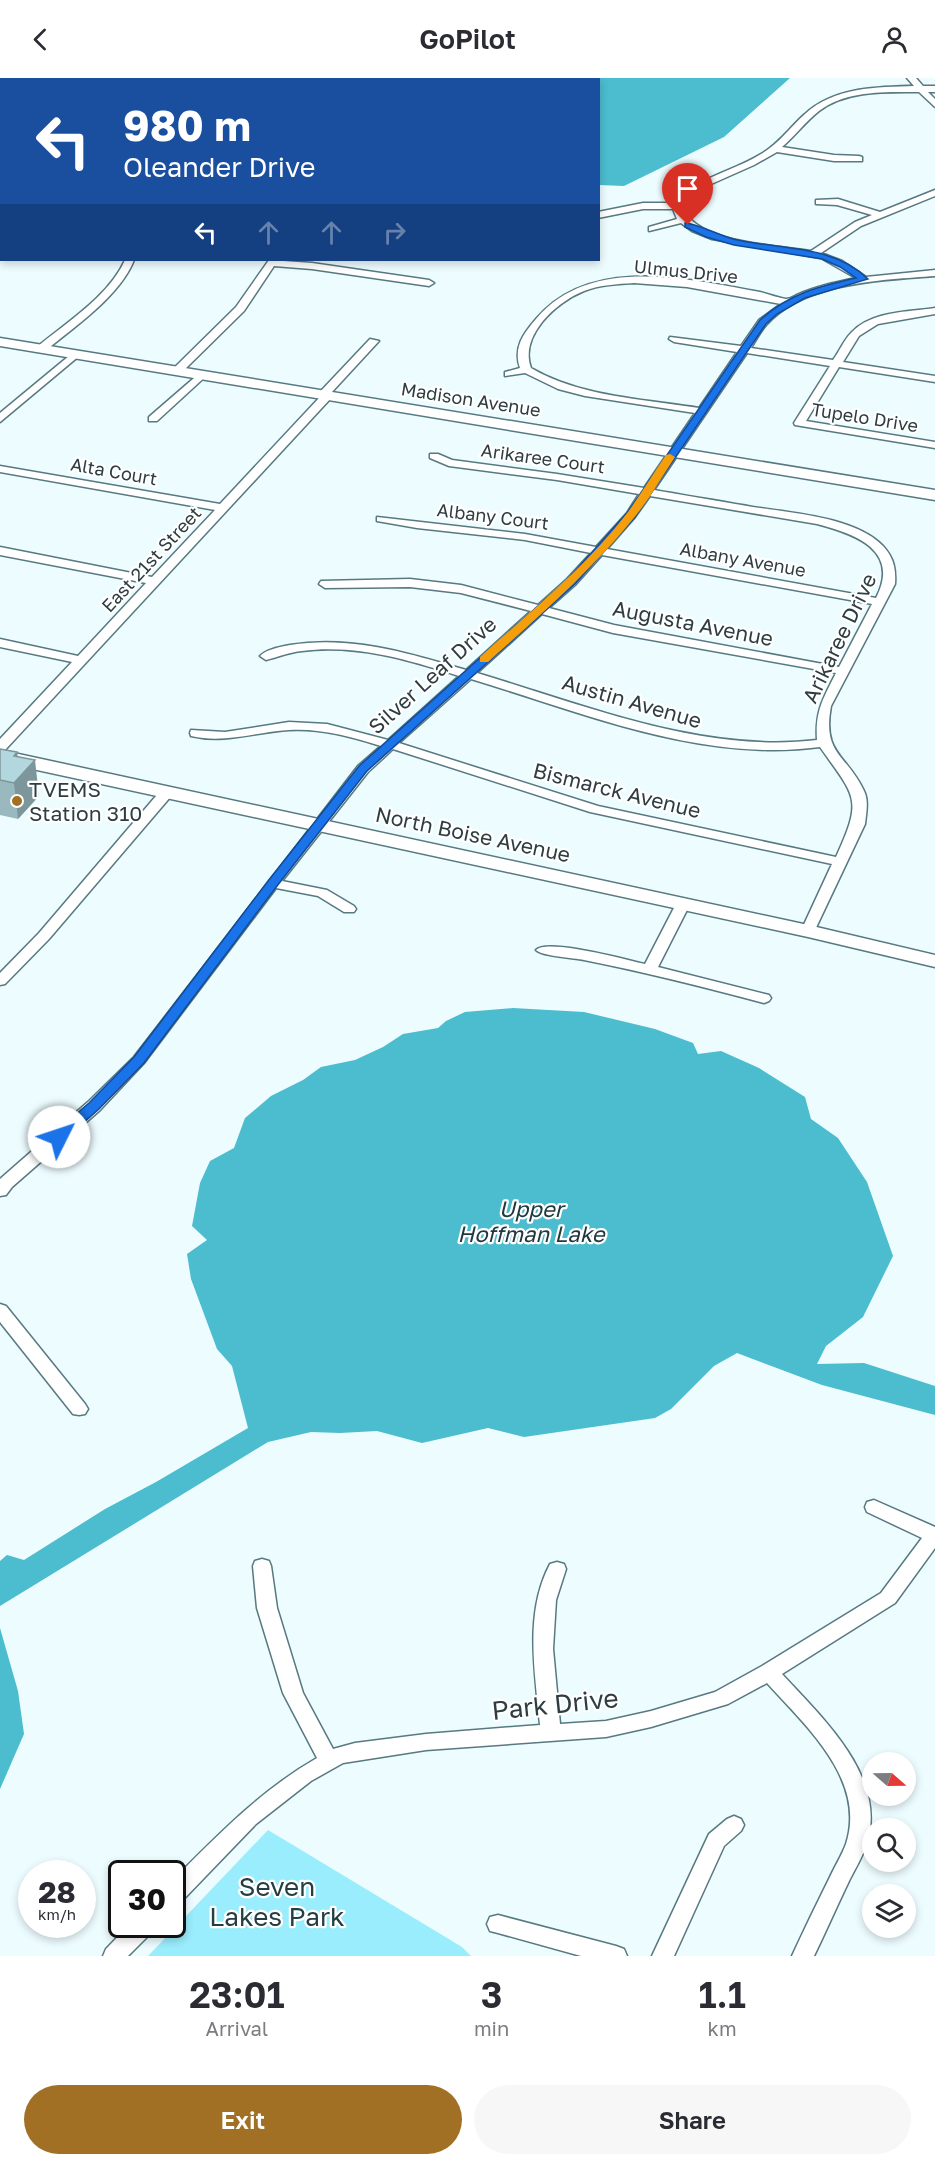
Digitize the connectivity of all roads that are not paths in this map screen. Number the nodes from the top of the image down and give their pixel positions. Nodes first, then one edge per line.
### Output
1 (911, 78) edge
2 (921, 89) junction
3 (935, 89) edge
4 (935, 104) edge
5 (775, 149) junction
6 (859, 159) dead end
7 (935, 193) edge
8 (819, 202) dead end
9 (676, 206) junction
10 (600, 215) edge
11 (881, 215) junction
12 (683, 220) junction
13 (652, 229) dead end
14 (813, 254) junction
15 (129, 261) edge
16 (272, 261) edge
17 (935, 273) edge
18 (863, 279) junction
19 (429, 283) dead end
20 (789, 303) junction
21 (935, 311) edge
22 (674, 339) dead end
23 (374, 341) dead end
24 (0, 342) edge
25 (41, 349) junction
26 (745, 350) junction
27 (75, 354) junction
28 (836, 364) junction
29 (526, 370) junction
30 (177, 371) junction
31 (508, 374) dead end
32 (201, 375) junction
33 (935, 379) edge
34 (325, 395) junction
35 (701, 411) junction
36 (0, 419) edge
37 (153, 419) dead end
38 (935, 445) edge
39 (674, 452) junction
40 (434, 456) dead end
41 (0, 469) edge
42 (647, 491) junction
43 (935, 495) edge
44 (223, 508) junction
45 (381, 519) dead end
46 (0, 551) edge
47 (599, 551) junction
48 (155, 581) junction
49 (325, 584) dead end
50 (880, 602) junction
51 (537, 610) junction
52 (0, 643) edge
53 (266, 656) dead end
54 (81, 660) junction
55 (843, 671) junction
56 (468, 674) junction
57 (196, 733) dead end
58 (824, 743) junction
59 (388, 744) junction
60 (0, 747) edge
61 (0, 756) edge
62 (167, 792) junction
63 (318, 825) junction
64 (840, 862) junction
65 (273, 883) junction
66 (683, 904) junction
67 (349, 909) dead end
68 (808, 931) junction
69 (543, 950) dead end
70 (935, 961) edge
71 (650, 969) junction
72 (0, 981) edge
73 (764, 998) dead end
74 (0, 1191) edge
75 (0, 1310) edge
76 (80, 1410) dead end
77 (874, 1507) dead end
78 (935, 1534) edge
79 (262, 1566) dead end
80 (557, 1569) dead end
81 (769, 1672) junction
82 (551, 1734) junction
83 (328, 1760) junction
84 (734, 1825) dead end
85 (186, 1882) edge
86 (498, 1924) dead end
87 (131, 1938) edge
88 (114, 1956) edge
89 (616, 1956) edge
90 (663, 1956) edge
91 (803, 1956) edge

1 - 2 street
2 - 3 street
2 - 4 street
2 - 5 street
5 - 6 street
5 - 9 street
7 - 11 street
8 - 11 street
9 - 10 street
9 - 12 street
11 - 14 street
12 - 13 street
12 - 14 street
14 - 18 street
15 - 25 street
16 - 19 street
16 - 30 street
17 - 18 street, Silver Leaf Drive
18 - 20 street, Silver Leaf Drive
20 - 26 street, Silver Leaf Drive
20 - 29 street, Ulmus Drive
21 - 28 street, Tupelo Drive
22 - 26 street
23 - 34 street, East 21st Street
24 - 25 main road, Madison Avenue
25 - 27 main road, Madison Avenue
26 - 28 street
26 - 35 street, Silver Leaf Drive
27 - 30 main road, Madison Avenue
27 - 36 street
28 - 33 street
28 - 38 street, Tupelo Drive
29 - 31 street
29 - 35 street
30 - 32 main road, Madison Avenue
32 - 34 main road, Madison Avenue
32 - 37 street
34 - 39 main road, Madison Avenue
34 - 44 street, East 21st Street
35 - 39 street, Silver Leaf Drive
39 - 42 street, Silver Leaf Drive
39 - 43 main road, Madison Avenue
40 - 42 street, Arikaree Court
41 - 44 street, Alta Court
42 - 47 street, Silver Leaf Drive
42 - 50 street, Arikaree Drive
44 - 48 street, East 21st Street
45 - 47 street, Albany Court
46 - 48 street
47 - 50 street, Albany Avenue
47 - 51 street, Silver Leaf Drive
48 - 54 street, East 21st Street
49 - 51 street, Augusta Avenue
50 - 55 street, Arikaree Drive
51 - 55 street, Augusta Avenue
51 - 56 street, Silver Leaf Drive
52 - 54 street
53 - 56 street, Austin Avenue
54 - 60 street, East 21st Street
55 - 58 street, Arikaree Drive
56 - 58 street, Austin Avenue
56 - 59 street, Silver Leaf Drive
57 - 59 street, Bismarck Avenue
58 - 64 street
59 - 63 street, Silver Leaf Drive
59 - 64 street, Bismarck Avenue
61 - 62 main road, North Boise Avenue
62 - 63 main road, North Boise Avenue
62 - 72 street
63 - 65 street, Silver Leaf Drive
63 - 66 main road, North Boise Avenue
64 - 68 street
65 - 67 street
65 - 74 street, Silver Leaf Drive
66 - 68 main road, North Boise Avenue
66 - 71 street
68 - 70 main road, North Boise Avenue
69 - 71 street
71 - 73 street
75 - 76 street
77 - 78 street, Park Drive
78 - 81 street, Park Drive
79 - 83 street
80 - 82 street
81 - 82 street, Park Drive
81 - 91 street
82 - 83 street, Park Drive
83 - 85 street, Park Drive
84 - 90 street
86 - 89 street
87 - 88 street

